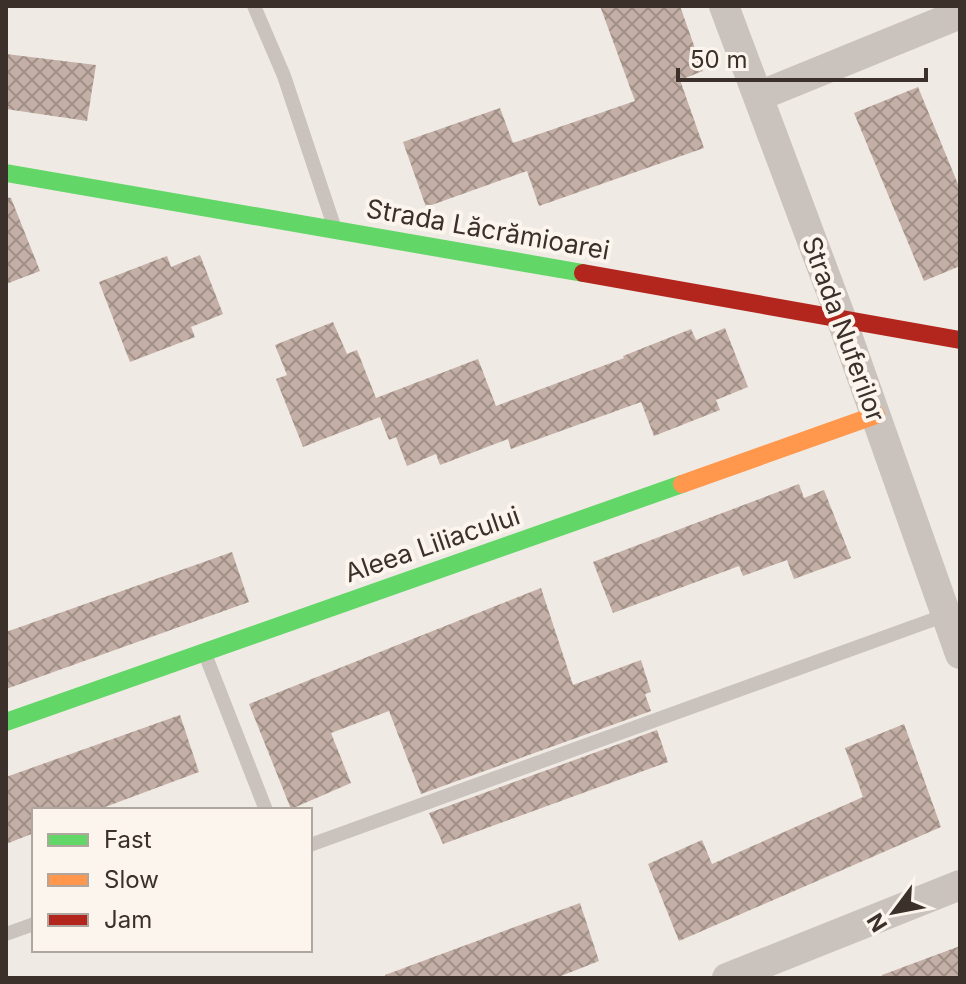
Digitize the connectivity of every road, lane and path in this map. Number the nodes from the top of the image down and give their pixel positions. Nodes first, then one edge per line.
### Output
1 (254, 6) edge
2 (724, 6) edge
3 (960, 14) edge
4 (759, 96) junction
5 (6, 173) edge
6 (335, 229) junction
7 (841, 318) junction
8 (960, 340) edge
9 (876, 415) junction
10 (946, 615) junction
11 (205, 652) junction
12 (960, 654) edge
13 (6, 722) edge
14 (265, 808) edge
15 (312, 844) edge
16 (960, 885) edge
17 (32, 925) edge
18 (6, 934) edge
19 (727, 978) edge

1 - 6 lane
2 - 4 street, Strada Nuferilor
3 - 4 street
4 - 7 street, Strada Nuferilor
5 - 6 main road, Strada Lăcrămioarei
6 - 7 main road, Strada Lăcrămioarei
7 - 8 main road, Strada Lăcrămioarei
7 - 9 street, Strada Nuferilor
9 - 10 street, Strada Nuferilor
9 - 11 main road, Aleea Liliacului
10 - 12 street, Strada Nuferilor
10 - 15 lane
11 - 13 main road, Aleea Liliacului
11 - 14 lane
16 - 19 street
17 - 18 lane

